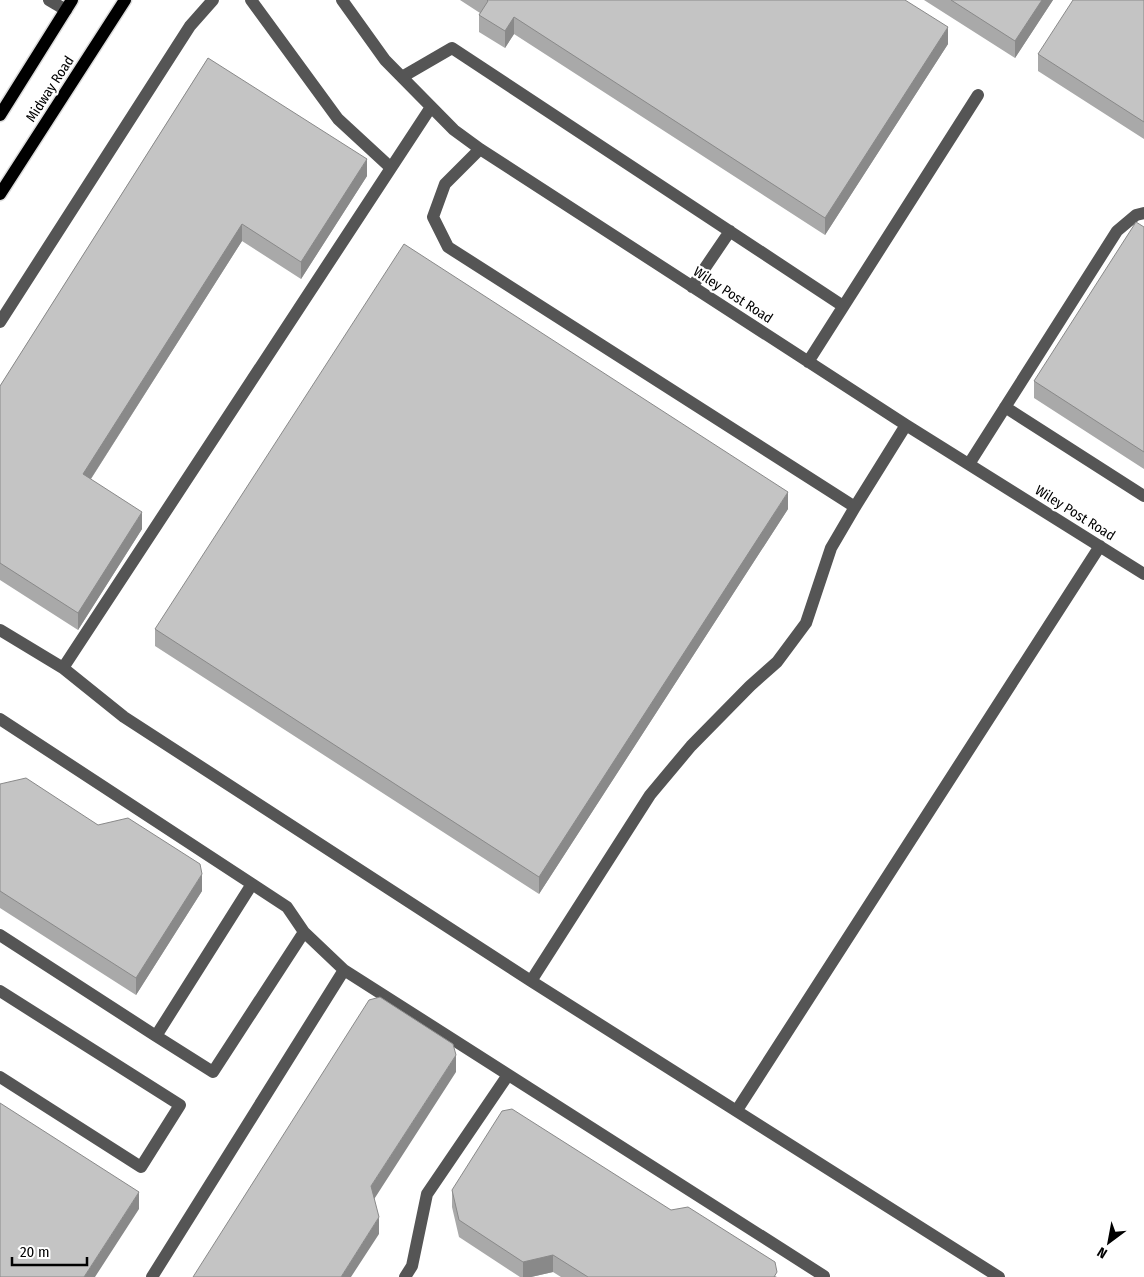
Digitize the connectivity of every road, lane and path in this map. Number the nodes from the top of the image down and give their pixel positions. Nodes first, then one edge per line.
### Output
1 (49, 0) edge
2 (124, 0) edge
3 (213, 0) edge
4 (251, 0) edge
5 (342, 0) edge
6 (69, 5) edge
7 (402, 77) junction
8 (978, 95) dead end
9 (431, 108) junction
10 (0, 114) edge
11 (480, 149) junction
12 (390, 167) junction
13 (0, 194) edge
14 (1144, 213) edge
15 (730, 232) junction
16 (692, 287) junction
17 (843, 306) junction
18 (0, 322) edge
19 (808, 362) junction
20 (1005, 408) junction
21 (906, 425) junction
22 (969, 464) junction
23 (1144, 496) edge
24 (855, 507) junction
25 (1100, 546) junction
26 (1144, 574) edge
27 (0, 630) edge
28 (63, 668) junction
29 (1, 723) edge
30 (252, 884) junction
31 (304, 932) junction
32 (0, 935) edge
33 (344, 970) junction
34 (530, 981) junction
35 (0, 991) edge
36 (156, 1036) junction
37 (508, 1075) junction
38 (0, 1077) edge
39 (737, 1110) junction
40 (152, 1277) edge
41 (405, 1277) edge
42 (824, 1277) edge
43 (999, 1277) edge

1 - 6 street
2 - 13 main road, Midway Road
3 - 18 street
4 - 12 street
5 - 7 street, Wiley Post Road
6 - 10 main road, Midway Road
7 - 9 street, Wiley Post Road
7 - 15 street
8 - 17 street
9 - 11 street, Wiley Post Road
9 - 12 street
11 - 16 street, Wiley Post Road
11 - 24 street
12 - 28 street
14 - 20 street
15 - 16 street
15 - 17 street
16 - 19 street, Wiley Post Road
17 - 19 street
19 - 21 street, Wiley Post Road
20 - 22 street
20 - 23 street
21 - 22 street, Wiley Post Road
21 - 24 street
22 - 25 street, Wiley Post Road
24 - 34 street
25 - 26 street, Wiley Post Road
25 - 39 street
27 - 28 street
28 - 34 street
29 - 30 street
30 - 31 street
30 - 36 street
31 - 33 street
31 - 36 street
32 - 36 street
33 - 37 street
33 - 40 street
34 - 39 street
35 - 38 street
37 - 41 street
37 - 42 street
39 - 43 street

